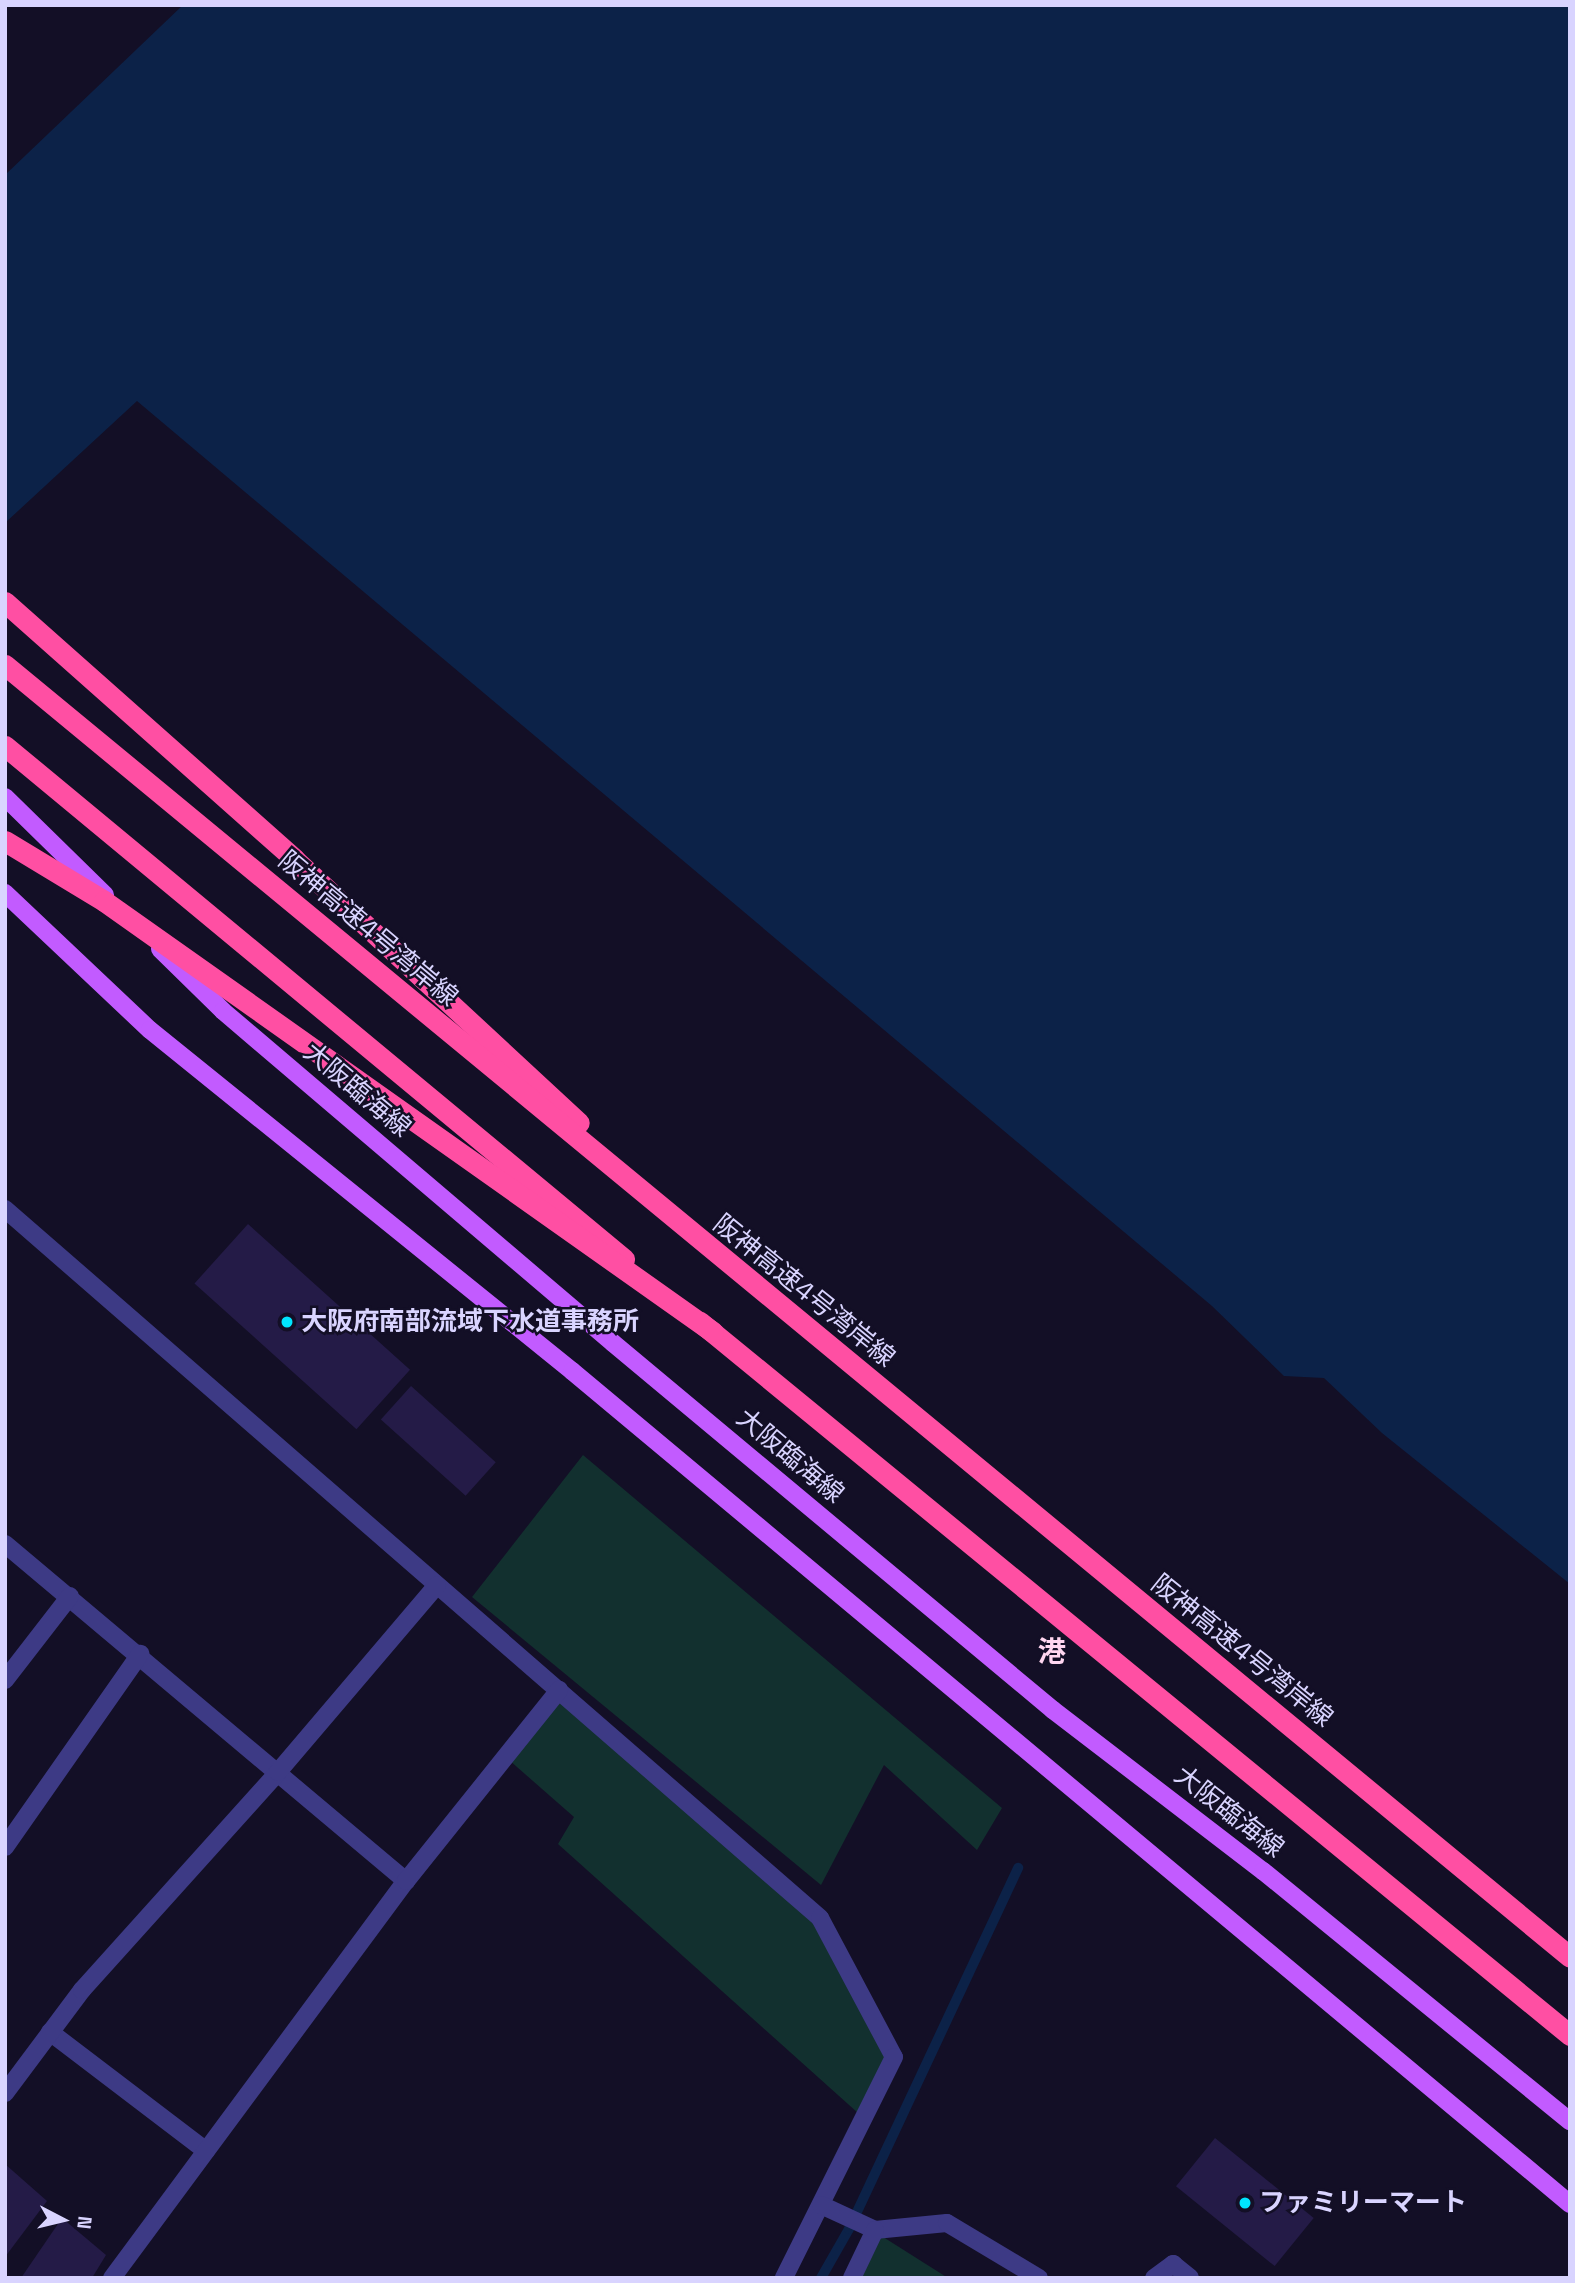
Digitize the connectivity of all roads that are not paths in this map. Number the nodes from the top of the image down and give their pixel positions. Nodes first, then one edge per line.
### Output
1 (5, 603) edge
2 (5, 665) edge
3 (5, 746) edge
4 (5, 797) edge
5 (5, 841) edge
6 (5, 893) edge
7 (5, 1209) edge
8 (750, 1282) junction
9 (713, 1332) junction
10 (5, 1544) edge
11 (438, 1585) junction
12 (70, 1596) junction
13 (140, 1654) junction
14 (5, 1680) edge
15 (559, 1690) junction
16 (278, 1772) junction
17 (5, 1847) edge
18 (405, 1881) junction
19 (1570, 1957) edge
20 (50, 2032) junction
21 (1570, 2035) edge
22 (5, 2092) edge
23 (1570, 2121) edge
24 (206, 2151) junction
25 (1570, 2204) edge
26 (821, 2205) junction
27 (875, 2230) junction
28 (112, 2278) edge
29 (784, 2278) edge
30 (852, 2278) edge
31 (1039, 2278) edge
32 (1154, 2278) edge
33 (1190, 2278) edge

1 - 8 highway
2 - 8 highway, 阪神高速4号湾岸線
3 - 9 highway, bridge
4 - 23 main road, 大阪臨海線
5 - 9 highway, bridge
6 - 25 main road
7 - 11 street
8 - 19 highway, 阪神高速4号湾岸線
9 - 21 highway
10 - 12 street
11 - 15 street
11 - 16 street
12 - 13 street
12 - 14 street
13 - 16 street
13 - 17 street
15 - 18 street
15 - 26 street
16 - 18 street
16 - 20 street
18 - 24 street
20 - 22 street
20 - 24 street
24 - 28 street
26 - 27 street
26 - 29 street
27 - 30 street
27 - 31 street
32 - 33 street

